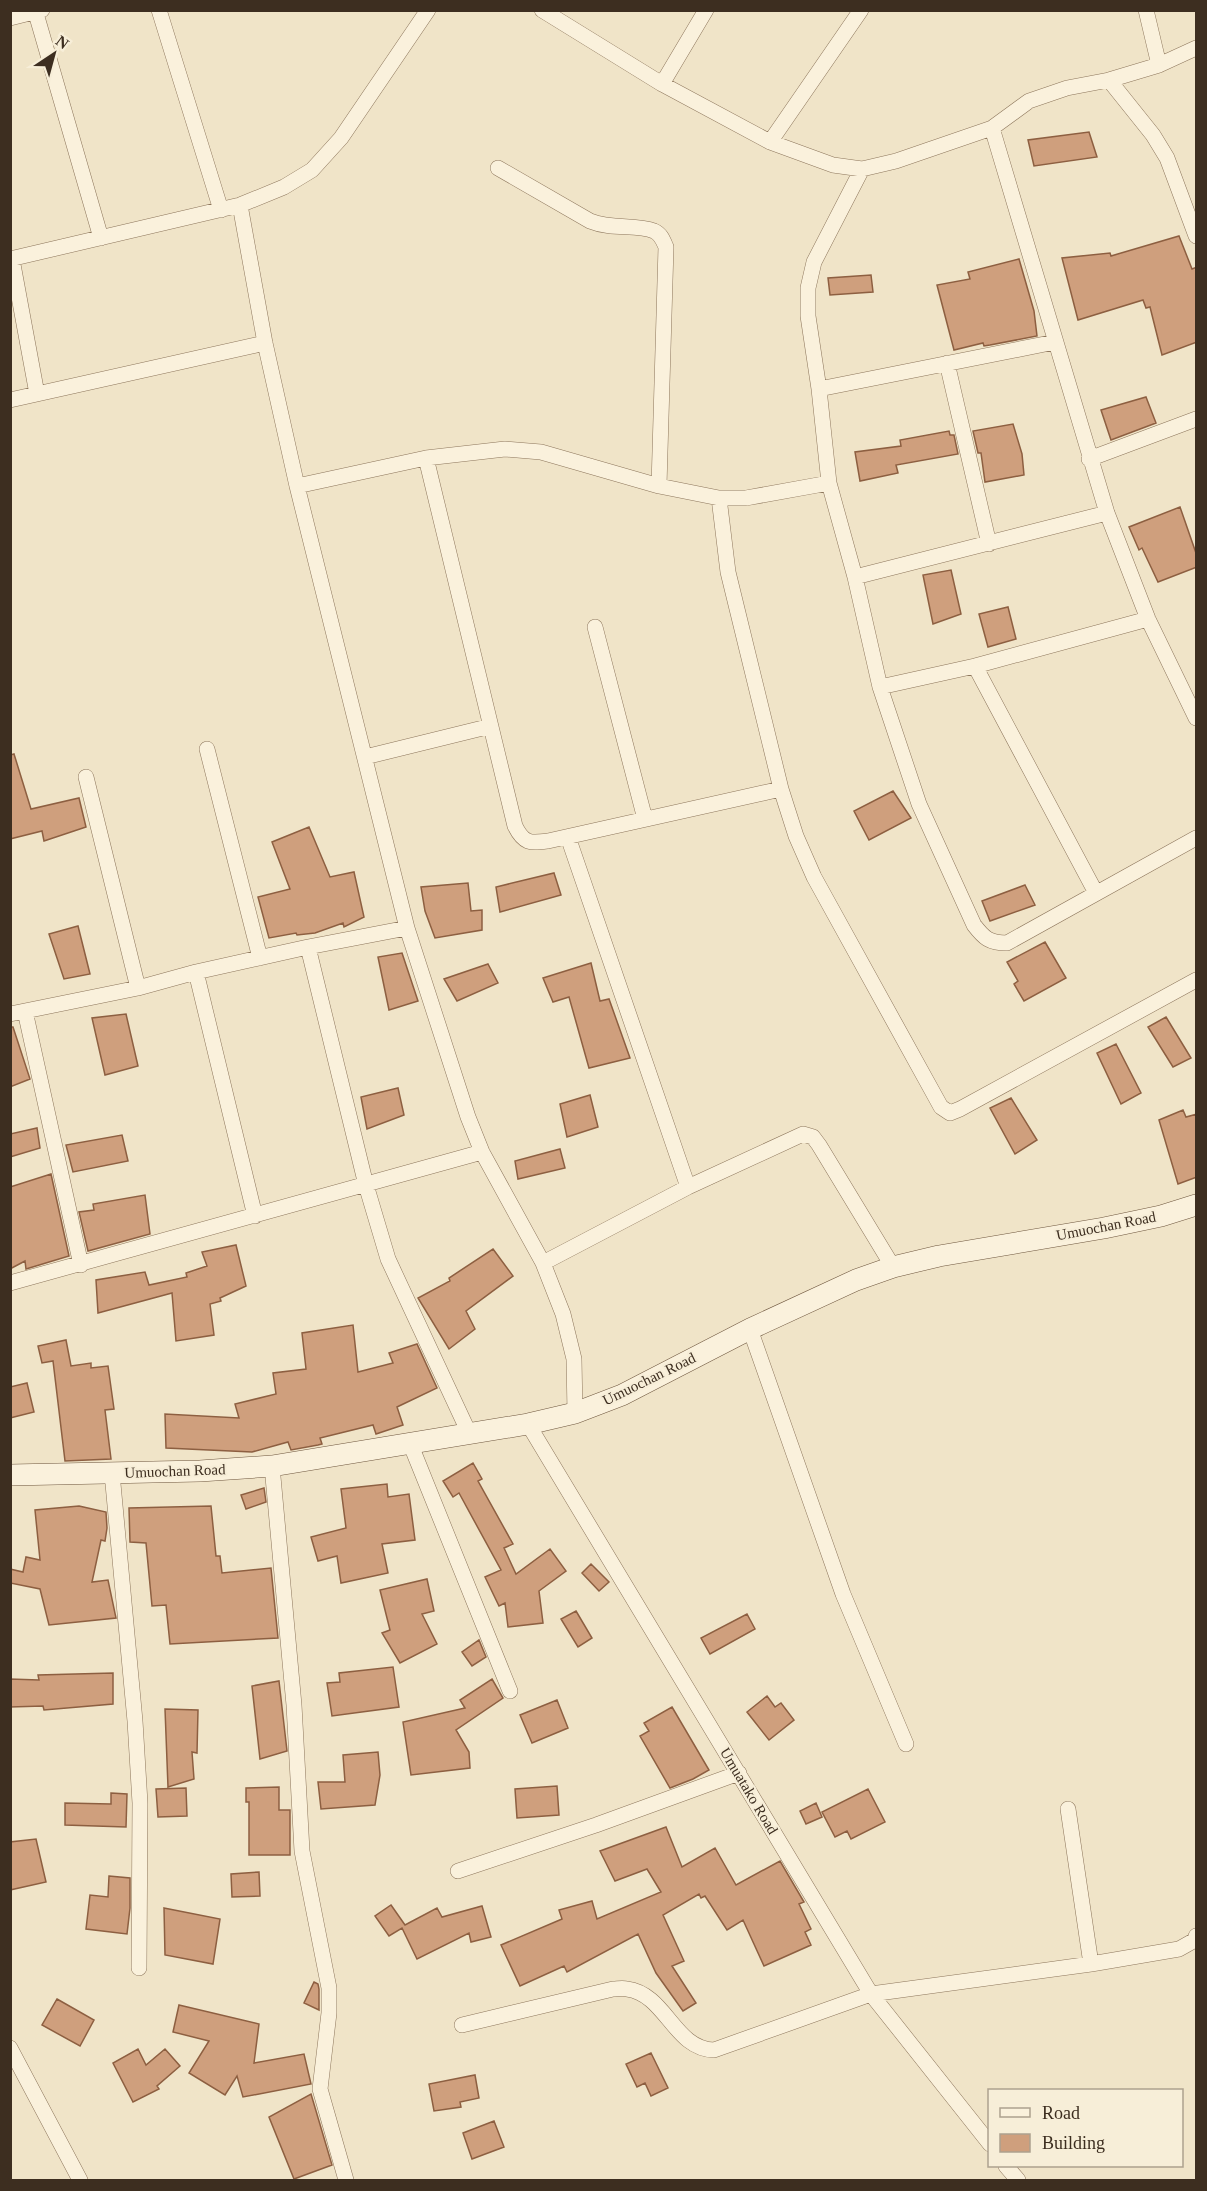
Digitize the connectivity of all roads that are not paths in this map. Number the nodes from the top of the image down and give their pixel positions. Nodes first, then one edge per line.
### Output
1 (159, 10) edge
2 (428, 10) edge
3 (706, 10) edge
4 (861, 10) edge
5 (1146, 10) edge
6 (38, 11) edge
7 (553, 13) edge
8 (10, 18) edge
9 (1194, 53) edge
10 (1159, 65) junction
11 (1109, 80) junction
12 (662, 84) junction
13 (992, 128) junction
14 (770, 142) junction
15 (498, 168) dead end
16 (862, 169) junction
17 (240, 205) junction
18 (221, 210) junction
19 (1197, 236) edge
20 (100, 238) junction
21 (11, 259) edge
22 (1055, 342) junction
23 (265, 343) junction
24 (947, 363) junction
25 (819, 389) junction
26 (37, 394) junction
27 (10, 400) edge
28 (1197, 419) edge
29 (426, 458) junction
30 (1089, 459) junction
31 (829, 483) junction
32 (297, 486) junction
33 (659, 486) junction
34 (719, 498) junction
35 (1107, 513) junction
36 (989, 544) junction
37 (855, 577) junction
38 (1148, 619) junction
39 (595, 627) dead end
40 (975, 666) junction
41 (880, 687) junction
42 (1197, 718) edge
43 (491, 726) junction
44 (207, 749) dead end
45 (365, 757) junction
46 (86, 777) dead end
47 (781, 789) junction
48 (645, 819) junction
49 (568, 837) junction
50 (1197, 838) edge
51 (1096, 893) junction
52 (407, 928) junction
53 (308, 946) junction
54 (260, 958) junction
55 (196, 972) junction
56 (1197, 980) edge
57 (138, 988) junction
58 (18, 1013) edge
59 (482, 1152) junction
60 (366, 1185) junction
61 (688, 1187) junction
62 (1197, 1205) edge
63 (255, 1216) junction
64 (543, 1263) junction
65 (81, 1265) junction
66 (893, 1267) junction
67 (10, 1283) edge
68 (750, 1329) junction
69 (575, 1413) junction
70 (528, 1424) junction
71 (469, 1433) junction
72 (410, 1443) junction
73 (272, 1466) junction
74 (112, 1473) junction
75 (10, 1476) edge
76 (510, 1691) dead end
77 (906, 1744) dead end
78 (739, 1773) junction
79 (1068, 1809) dead end
80 (458, 1871) dead end
81 (1197, 1936) edge
82 (1091, 1964) junction
83 (139, 1968) dead end
84 (871, 1994) junction
85 (462, 2025) dead end
86 (10, 2048) edge
87 (988, 2141) edge
88 (1007, 2167) edge
89 (80, 2181) edge
90 (346, 2181) edge
91 (1018, 2181) edge

1 - 18 street
2 - 17 street
3 - 12 street
4 - 14 street
5 - 10 street
6 - 8 street
6 - 20 street
7 - 12 street
9 - 10 street
10 - 11 street
11 - 13 street
11 - 19 street
12 - 14 street
13 - 16 street
13 - 22 street
14 - 16 street
15 - 33 street
16 - 25 street
17 - 18 street
17 - 23 street
18 - 20 street
20 - 21 street
21 - 26 street
22 - 24 street
22 - 30 street
23 - 26 street
23 - 32 street
24 - 25 street
24 - 36 street
25 - 31 street
26 - 27 street
28 - 30 street
29 - 32 street
29 - 33 street
29 - 43 street
30 - 35 street
31 - 34 street
31 - 37 street
32 - 45 street
33 - 34 street
34 - 47 street
35 - 36 street
35 - 38 street
36 - 37 street
37 - 41 street
38 - 40 street
38 - 42 street
39 - 48 street
40 - 41 street
40 - 51 street
41 - 51 street
43 - 45 street
43 - 49 street
44 - 54 street
45 - 52 street
46 - 57 street
47 - 48 street
47 - 56 street
48 - 49 street
49 - 61 street
50 - 51 street
52 - 53 street
52 - 59 street
53 - 54 street
53 - 60 street
54 - 55 street
55 - 57 street
55 - 63 street
57 - 58 street
58 - 65 street
59 - 60 street
59 - 64 street
60 - 63 street
60 - 71 street
61 - 64 street
61 - 66 street
62 - 66 street, Umuochan Road
63 - 65 street
64 - 69 street
65 - 67 street
66 - 68 street, Umuochan Road
68 - 69 street, Umuochan Road
68 - 77 street
69 - 70 street, Umuochan Road
70 - 71 street, Umuochan Road
70 - 78 street, Umuatako Road
71 - 72 street, Umuochan Road
72 - 73 street, Umuochan Road
72 - 76 street
73 - 74 street, Umuochan Road
73 - 90 street
74 - 75 street, Umuochan Road
74 - 83 street
78 - 80 street
78 - 84 street, Umuatako Road
79 - 82 street
81 - 82 street
82 - 84 street
84 - 85 street
84 - 87 street, Umuatako Road
86 - 89 street
88 - 91 street

